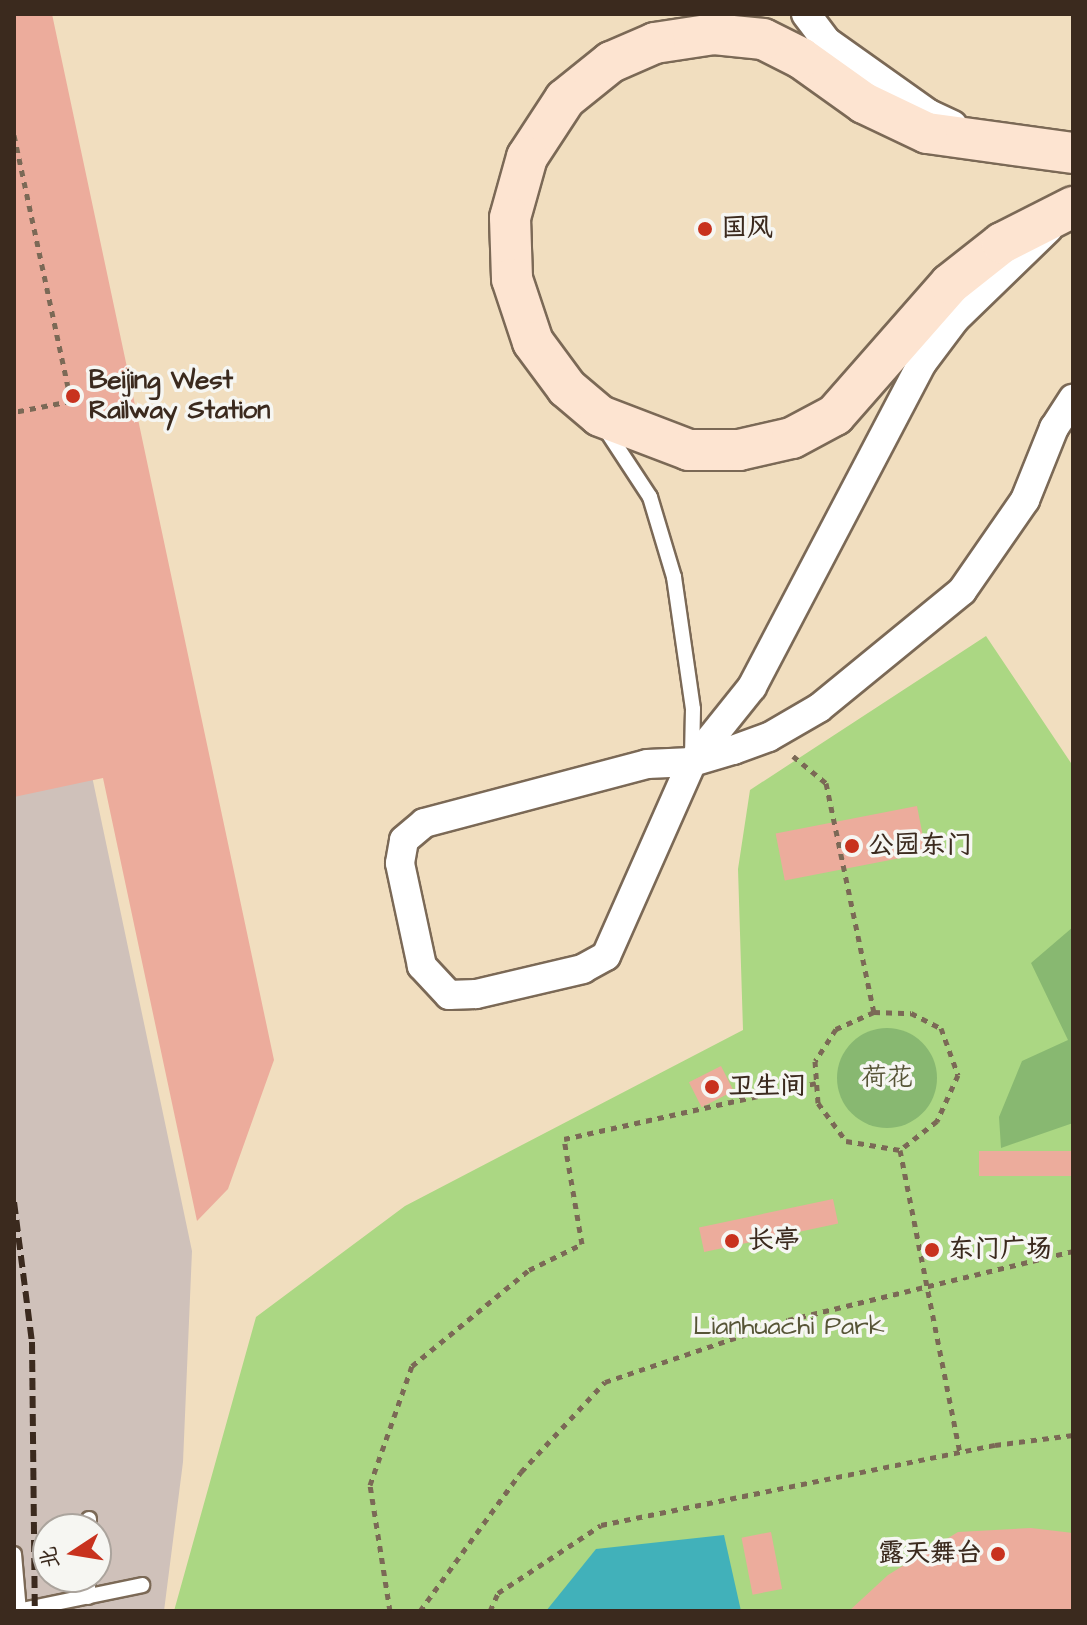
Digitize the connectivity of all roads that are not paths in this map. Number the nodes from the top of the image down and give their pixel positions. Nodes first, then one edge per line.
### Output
1 (806, 14) edge
2 (1005, 147) junction
3 (1073, 153) edge
4 (1070, 208) edge
5 (1073, 399) edge
6 (583, 402) junction
7 (692, 762) junction
8 (14, 1554) edge
9 (142, 1585) dead end
10 (88, 1593) edge
11 (88, 1597) junction
12 (18, 1611) edge

1 - 2 street
2 - 3 main road
2 - 6 main road
4 - 6 main road
4 - 7 street
5 - 7 street
6 - 7 lane
7 - 7 street
8 - 12 lane
9 - 11 lane
10 - 11 lane
11 - 12 lane

